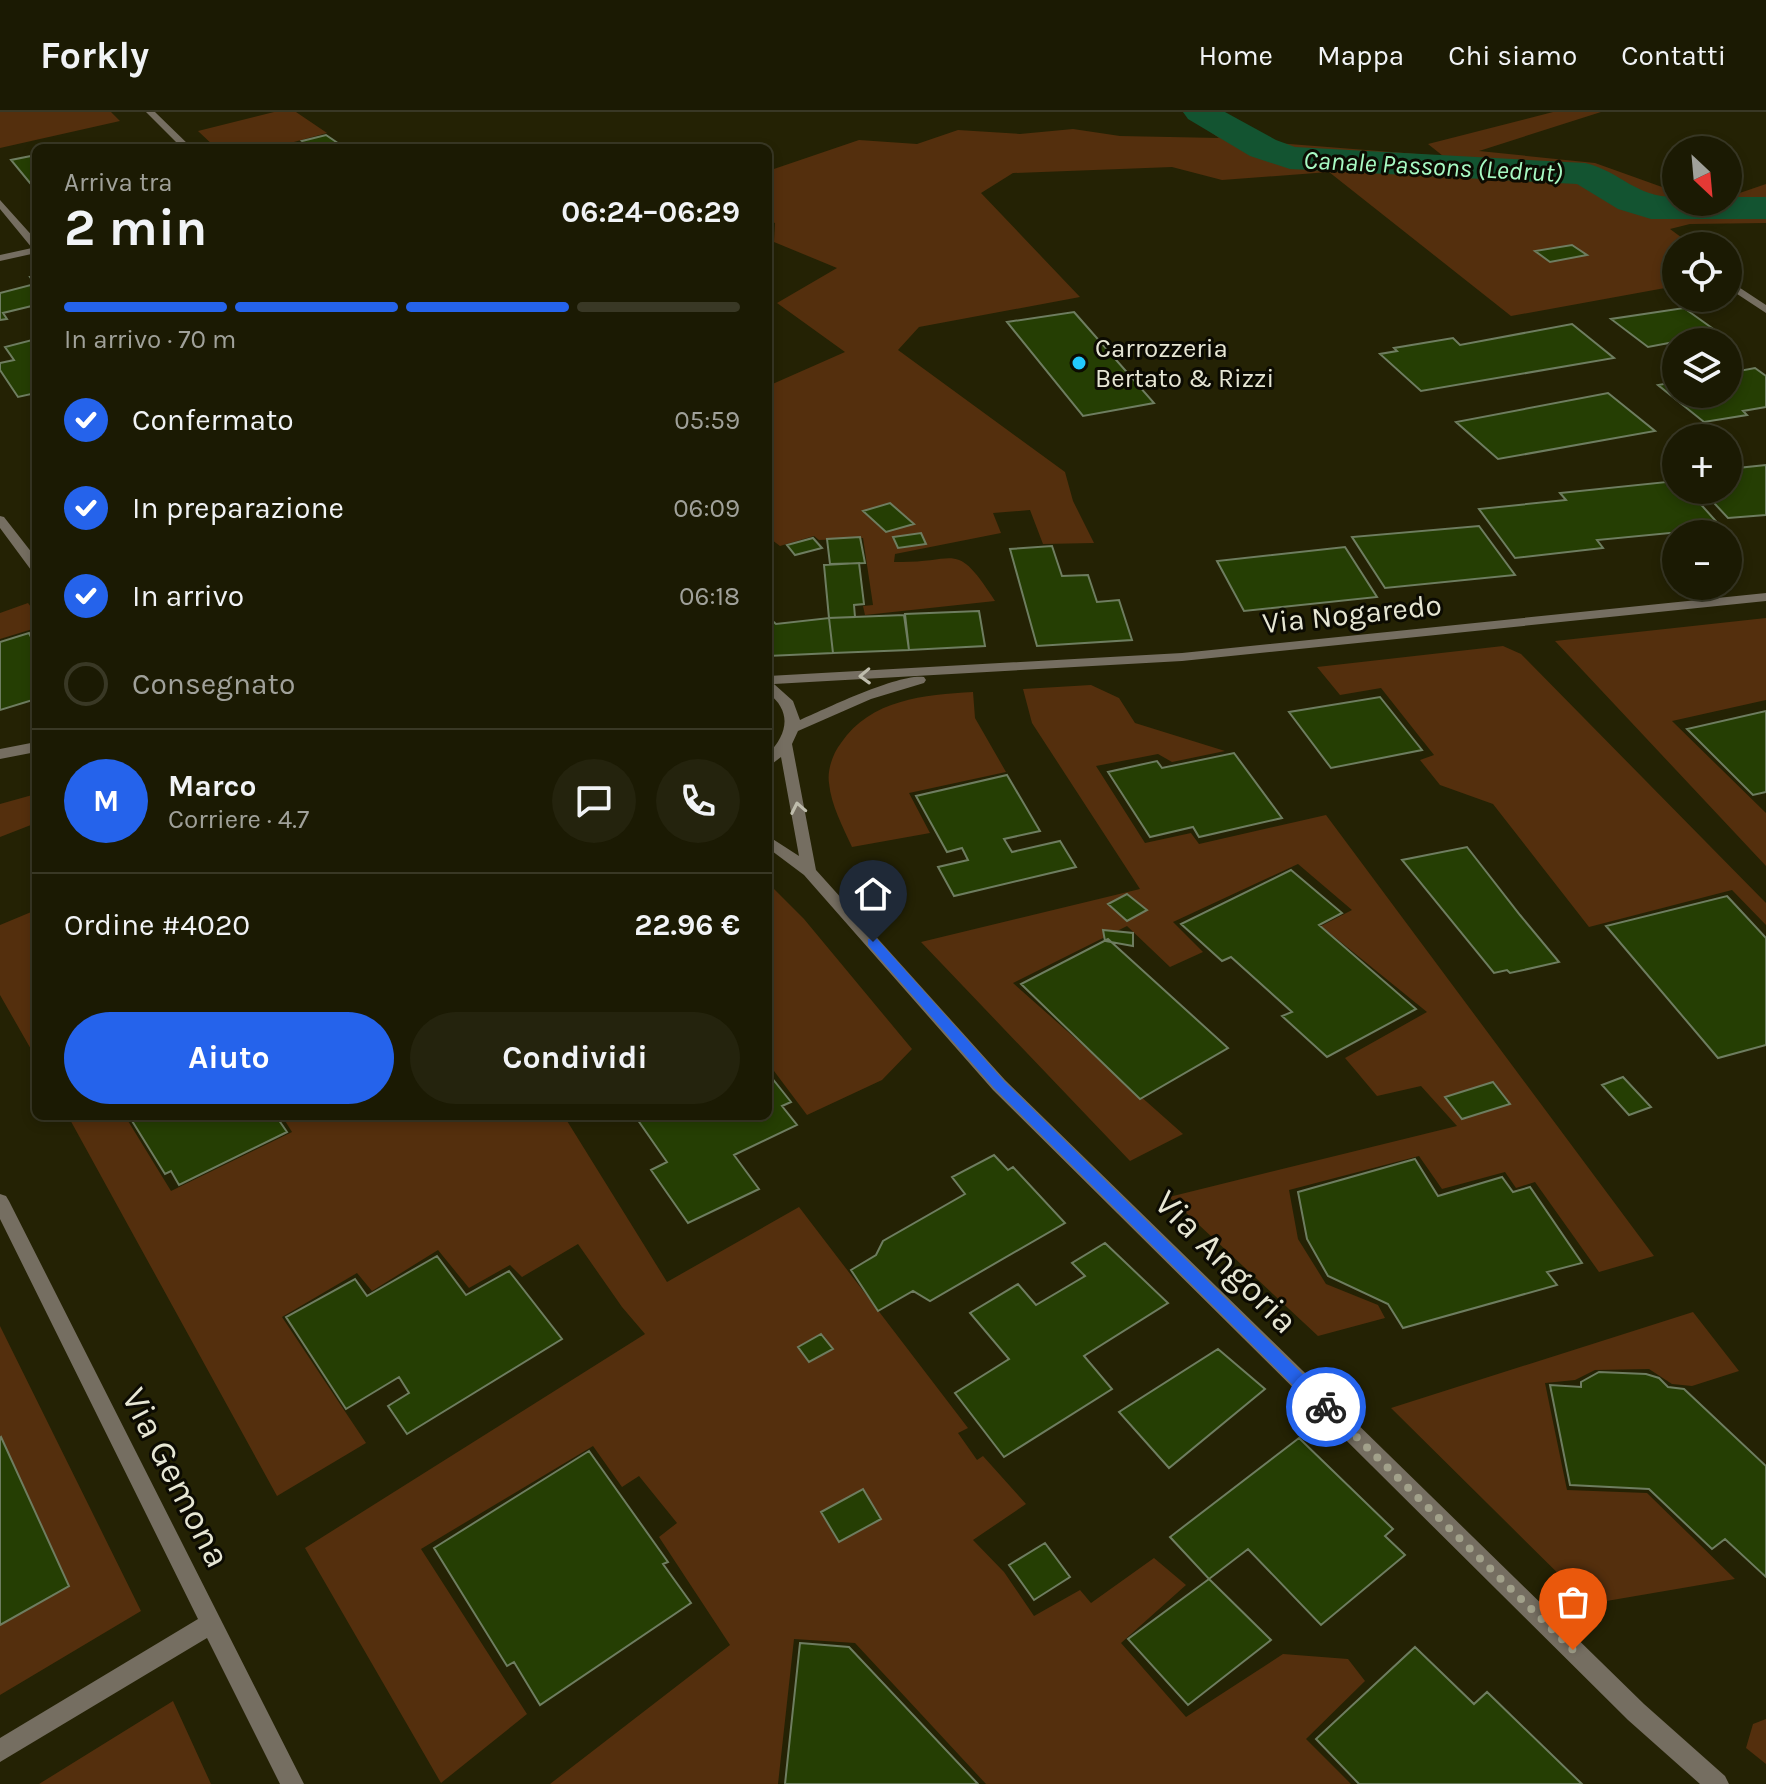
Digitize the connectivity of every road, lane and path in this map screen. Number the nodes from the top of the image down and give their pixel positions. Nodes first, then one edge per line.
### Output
1 (150, 112) edge
2 (183, 144) edge
3 (0, 203) edge
4 (32, 243) edge
5 (32, 249) edge
6 (0, 258) edge
7 (1742, 293) edge
8 (1766, 310) edge
9 (0, 520) edge
10 (32, 562) edge
11 (1766, 597) edge
12 (943, 673) junction
13 (772, 683) edge
14 (772, 686) edge
15 (794, 728) junction
16 (786, 746) junction
17 (32, 748) edge
18 (0, 754) edge
19 (772, 758) edge
20 (772, 844) edge
21 (809, 871) junction
22 (0, 1201) edge
23 (212, 1623) junction
24 (0, 1751) edge
25 (292, 1784) edge
26 (1717, 1784) edge

1 - 2 street
3 - 4 street
5 - 6 street
7 - 8 street
9 - 10 street
11 - 12 street, Via Nogaredo
12 -> 13 street, Via Nogaredo
12 - 15 street, Via Nogaredo
14 - 15 street
15 - 16 street
16 - 19 street
21 -> 16 street
17 - 18 street
20 - 21 street, Via Angoria
21 - 26 street, Via Angoria
22 - 23 street, Via Gemona
23 - 24 street
23 - 25 street, Via Gemona

